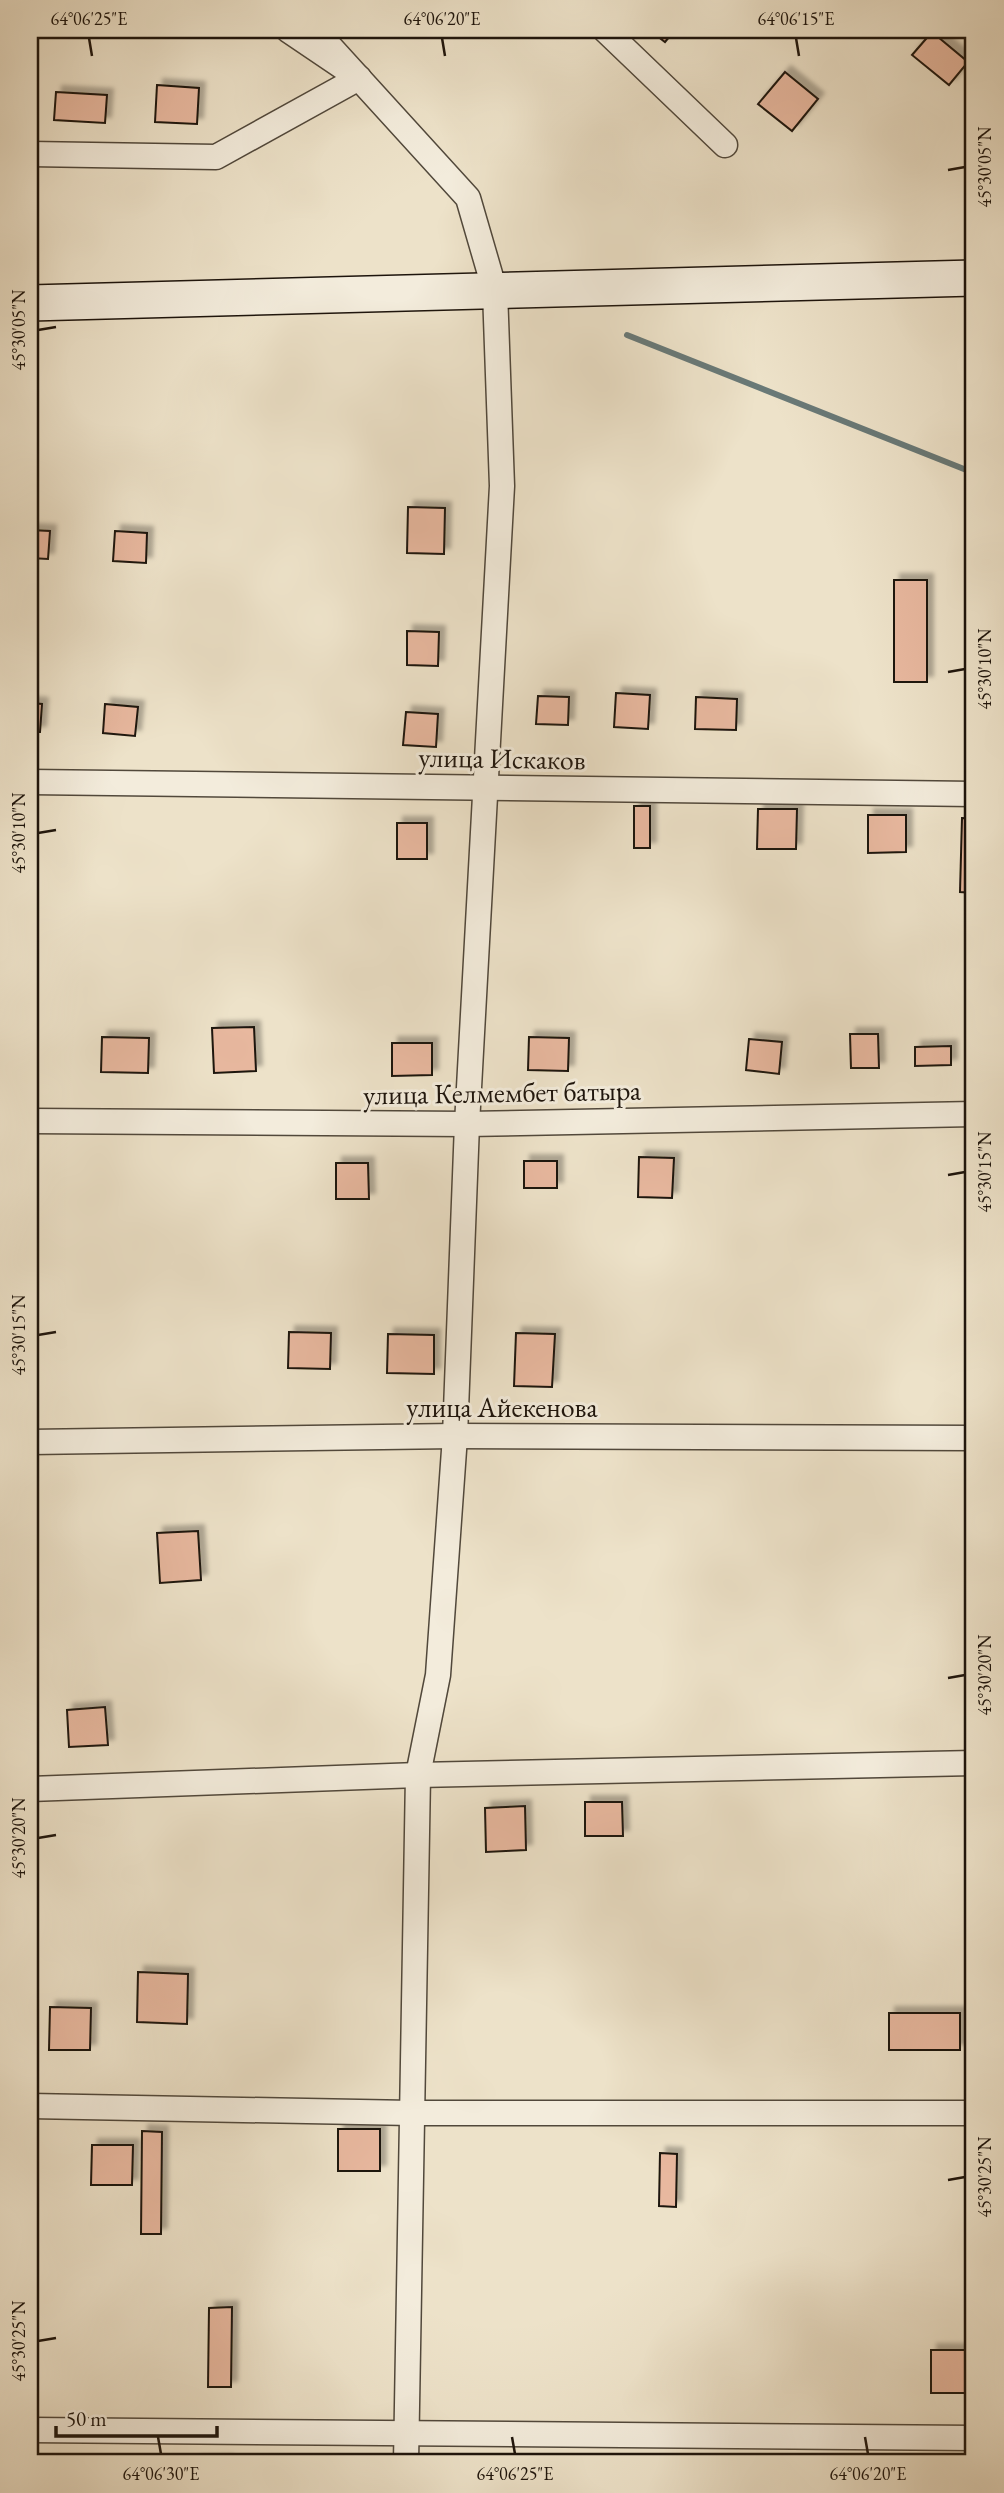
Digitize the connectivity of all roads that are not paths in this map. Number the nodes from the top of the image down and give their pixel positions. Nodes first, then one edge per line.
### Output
1 (288, 30) edge
2 (315, 30) edge
3 (605, 30) edge
4 (359, 78) junction
5 (725, 145) dead end
6 (30, 154) edge
7 (974, 278) edge
8 (495, 291) junction
9 (30, 303) edge
10 (30, 782) edge
11 (485, 787) junction
12 (974, 794) edge
13 (974, 1114) edge
14 (30, 1121) edge
15 (467, 1124) junction
16 (455, 1436) junction
17 (974, 1438) edge
18 (30, 1442) edge
19 (974, 1763) edge
20 (418, 1775) junction
21 (30, 1789) edge
22 (30, 2106) edge
23 (412, 2113) junction
24 (974, 2113) edge
25 (30, 2430) edge
26 (406, 2433) junction
27 (974, 2438) edge
28 (406, 2463) edge

1 - 4 street
2 - 4 street
3 - 5 street
4 - 6 street
4 - 8 street
7 - 8 main road
8 - 9 main road
8 - 11 street
10 - 11 street, улица Искаков
11 - 12 street, улица Искаков
11 - 15 street
13 - 15 street, улица Келмембет батыра
14 - 15 street, улица Келмембет батыра
15 - 16 street
16 - 17 street, улица Айекенова
16 - 18 street, улица Айекенова
16 - 20 street
19 - 20 street
20 - 21 street
20 - 23 street
22 - 23 street
23 - 24 street
23 - 26 street
25 - 26 street
26 - 27 street
26 - 28 street

